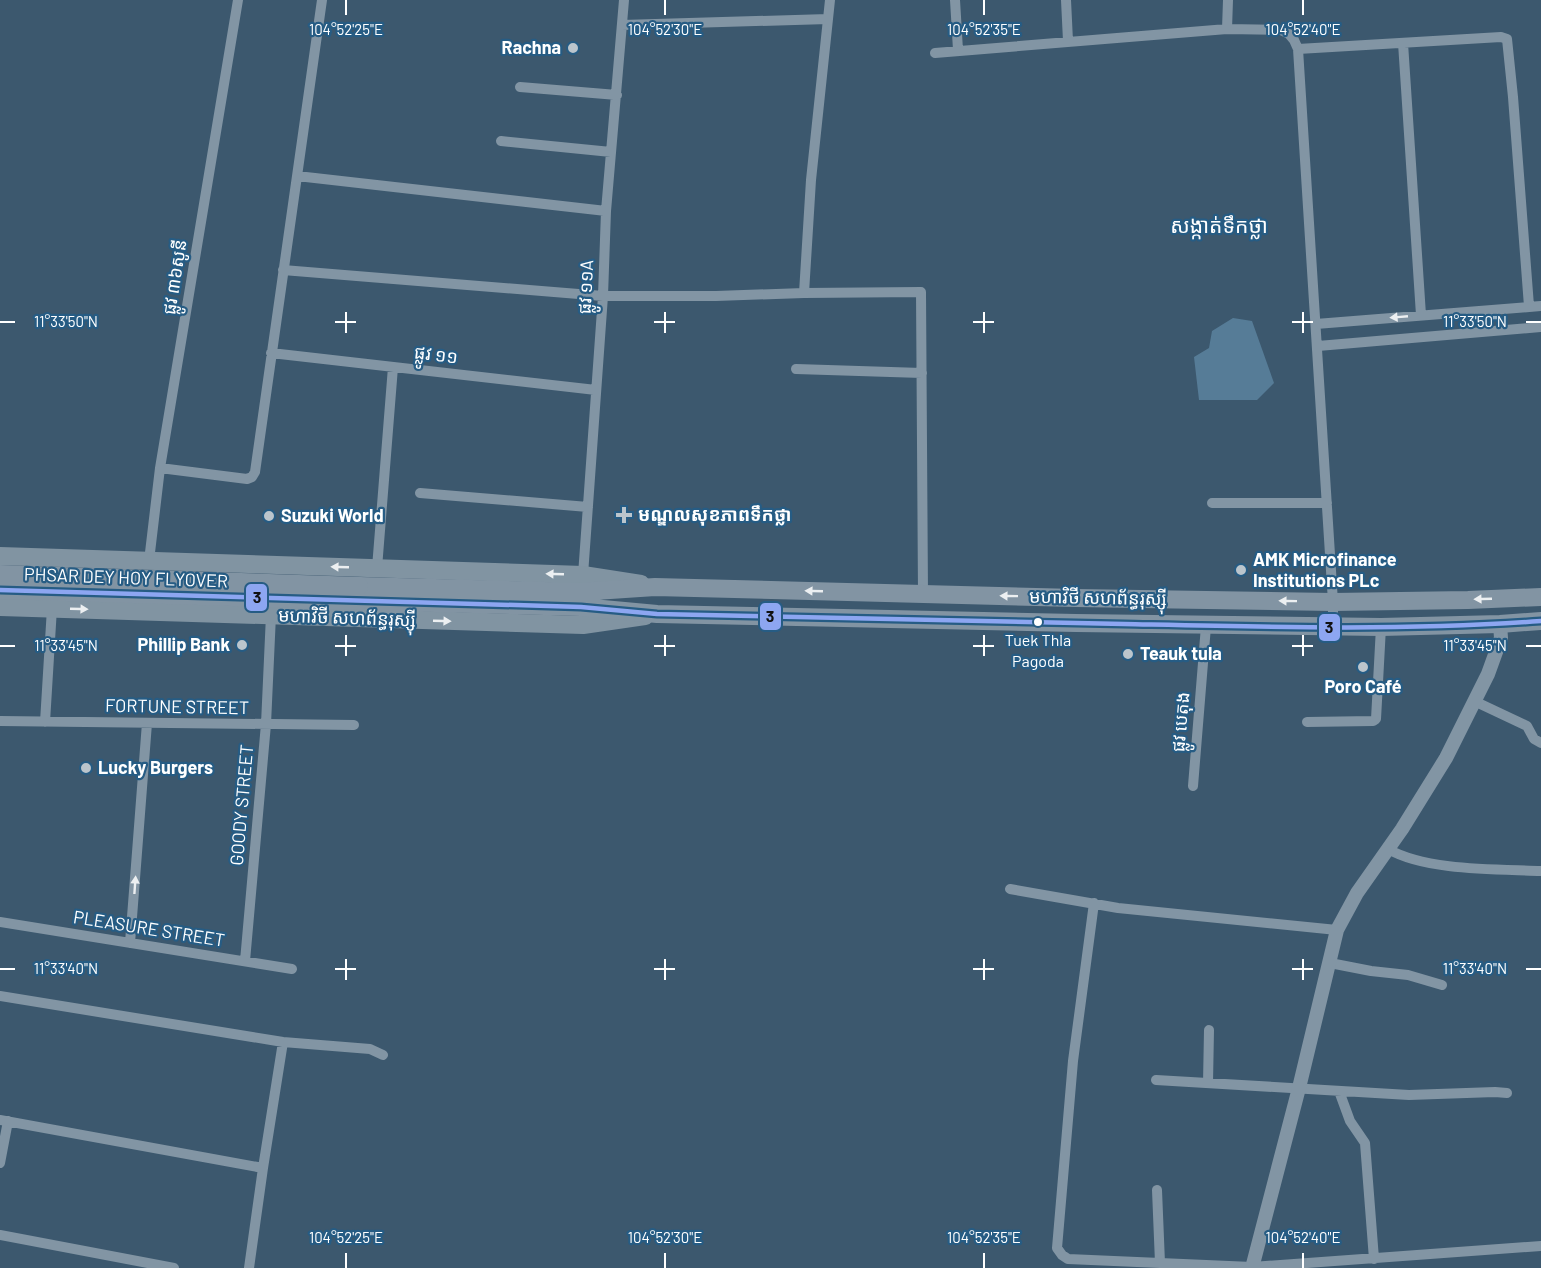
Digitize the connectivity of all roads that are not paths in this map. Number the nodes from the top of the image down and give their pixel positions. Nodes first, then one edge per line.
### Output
1 (238, 0) edge
2 (322, 0) edge
3 (624, 0) edge
4 (830, 0) edge
5 (956, 0) edge
6 (1066, 0) edge
7 (1228, 0) edge
8 (828, 19) junction
9 (622, 25) junction
10 (1227, 29) junction
11 (1068, 41) junction
12 (1403, 43) junction
13 (1298, 49) junction
14 (958, 50) junction
15 (935, 53) dead end
16 (520, 87) dead end
17 (617, 95) junction
18 (501, 141) dead end
19 (611, 152) junction
20 (297, 176) junction
21 (606, 211) junction
22 (283, 270) junction
23 (804, 293) junction
24 (603, 296) junction
25 (1529, 306) junction
26 (1541, 306) edge
27 (1421, 315) junction
28 (1316, 324) junction
29 (1541, 327) edge
30 (1318, 346) junction
31 (271, 353) junction
32 (393, 367) junction
33 (796, 369) dead end
34 (922, 373) junction
35 (596, 390) junction
36 (160, 468) junction
37 (420, 493) dead end
38 (1212, 503) dead end
39 (1327, 503) junction
40 (588, 507) junction
41 (0, 556) edge
42 (33, 557) junction
43 (149, 561) junction
44 (377, 568) junction
45 (0, 574) edge
46 (583, 575) junction
47 (655, 587) junction
48 (0, 590) edge
49 (359, 593) junction
50 (923, 594) junction
51 (1541, 597) edge
52 (1333, 602) junction
53 (0, 607) edge
54 (30, 608) junction
55 (52, 608) junction
56 (657, 614) junction
57 (271, 615) junction
58 (1541, 621) edge
59 (1500, 624) junction
60 (1206, 626) junction
61 (1333, 627) junction
62 (1381, 627) junction
63 (1474, 701) junction
64 (0, 722) edge
65 (45, 722) junction
66 (1307, 722) dead end
67 (147, 723) junction
68 (266, 724) junction
69 (354, 725) dead end
70 (1541, 743) edge
71 (1193, 786) dead end
72 (1388, 849) junction
73 (1541, 871) edge
74 (1010, 890) dead end
75 (1094, 903) junction
76 (0, 922) edge
77 (1337, 930) junction
78 (130, 943) junction
79 (245, 961) junction
80 (1330, 963) junction
81 (292, 969) dead end
82 (1442, 985) dead end
83 (0, 996) edge
84 (1209, 1030) dead end
85 (283, 1042) junction
86 (383, 1055) dead end
87 (1156, 1080) dead end
88 (1208, 1083) junction
89 (1299, 1088) junction
90 (1339, 1091) junction
91 (1507, 1093) dead end
92 (4, 1120) edge
93 (0, 1163) edge
94 (263, 1168) junction
95 (1157, 1190) dead end
96 (0, 1235) edge
97 (1541, 1246) edge
98 (1419, 1256) junction
99 (1374, 1259) junction
100 (1160, 1263) junction
101 (174, 1268) edge
102 (249, 1268) edge
103 (1252, 1268) edge
104 (1420, 1268) edge

1 - 36 street, ផ្លូវ ៣៦សូនី
2 - 20 street
3 - 9 street, ផ្លូវ ១១A
4 - 8 street
5 - 14 street
6 - 11 street
7 - 10 street
8 - 9 street
8 - 23 street
9 - 17 street, ផ្លូវ ១១A
10 - 11 street
10 - 13 street
11 - 14 street
12 - 13 street
12 - 25 street
12 - 27 street
13 - 28 street
14 - 15 street
16 - 17 street
17 - 19 street, ផ្លូវ ១១A
18 - 19 street
19 - 21 street, ផ្លូវ ១១A
20 - 21 street
20 - 22 street
21 - 24 street, ផ្លូវ ១១A
22 - 24 street
22 - 31 street
23 - 24 street
23 - 34 street
24 - 35 street, ផ្លូវ ១១A
25 - 26 street
25 - 27 street
27 -> 28 street
28 - 30 street
29 - 30 street
30 - 39 street
31 - 32 street, ផ្លូវ ១១
31 - 36 street
32 - 35 street, ផ្លូវ ១១
32 - 44 street
33 - 34 street
34 - 50 street
35 - 40 street, ផ្លូវ ១១A
36 - 43 street, ផ្លូវ ៣៦សូនី
37 - 40 street
38 - 39 street
39 - 52 street
40 - 46 street, ផ្លូវ ១១A
41 - 42 main road, មហាវិថី សហព័ន្ធរុស្ស៊ី
42 - 43 main road, មហាវិថី សហព័ន្ធរុស្ស៊ី
42 - 54 main road
44 -> 43 main road, មហាវិថី សហព័ន្ធរុស្ស៊ី
46 -> 44 main road, មហាវិថី សហព័ន្ធរុស្ស៊ី
45 - 49 highway, PHSAR DEY HOY FLYOVER, bridge
46 - 47 main road, មហាវិថី សហព័ន្ធរុស្ស៊ី
47 - 49 highway, មហាវិថី សហព័ន្ធរុស្ស៊ី
50 -> 47 highway, មហាវិថី សហព័ន្ធរុស្ស៊ី
48 - 49 highway, PHSAR DEY HOY FLYOVER, bridge
49 - 56 highway, មហាវិថី សហព័ន្ធរុស្ស៊ី
52 -> 50 highway, មហាវិថី សហព័ន្ធរុស្ស៊ី
51 -> 52 highway, មហាវិថី សហព័ន្ធរុស្ស៊ី
52 - 61 street
53 - 54 main road, មហាវិថី សហព័ន្ធរុស្ស៊ី
54 - 55 main road, មហាវិថី សហព័ន្ធរុស្ស៊ី
55 -> 57 main road, មហាវិថី សហព័ន្ធរុស្ស៊ី
55 - 65 street
57 -> 56 main road, មហាវិថី សហព័ន្ធរុស្ស៊ី
56 - 60 highway, មហាវិថី សហព័ន្ធរុស្ស៊ី
57 - 68 street, GOODY STREET
58 - 59 highway, មហាវិថី សហព័ន្ធរុស្ស៊ី
59 - 62 highway, មហាវិថី សហព័ន្ធរុស្ស៊ី
59 - 63 street
60 - 61 highway, មហាវិថី សហព័ន្ធរុស្ស៊ី
60 - 71 street, ផ្លូវ បេតុង
61 - 62 highway, មហាវិថី សហព័ន្ធរុស្ស៊ី
62 - 66 street
63 - 70 street
63 - 72 street
64 - 65 street, FORTUNE STREET
65 - 67 street, FORTUNE STREET
67 - 68 street, FORTUNE STREET
78 -> 67 street
68 - 69 street, FORTUNE STREET
68 - 79 street, GOODY STREET
72 - 73 street
72 - 77 street
74 - 75 street
75 - 77 street
75 - 100 street
76 - 78 street, PLEASURE STREET
77 - 80 street
78 - 79 street, PLEASURE STREET
79 - 81 street, PLEASURE STREET
80 - 82 street
80 - 89 street
83 - 85 street
84 - 88 street
85 - 86 street
85 - 94 street
87 - 88 street
88 - 89 street
89 - 90 street
89 - 103 street
90 - 91 street
90 - 99 street
92 - 93 street
92 - 94 street
94 - 102 street
95 - 100 street
96 - 101 street
97 - 98 street
98 - 99 street
98 - 104 street
99 - 103 street
100 - 103 street

